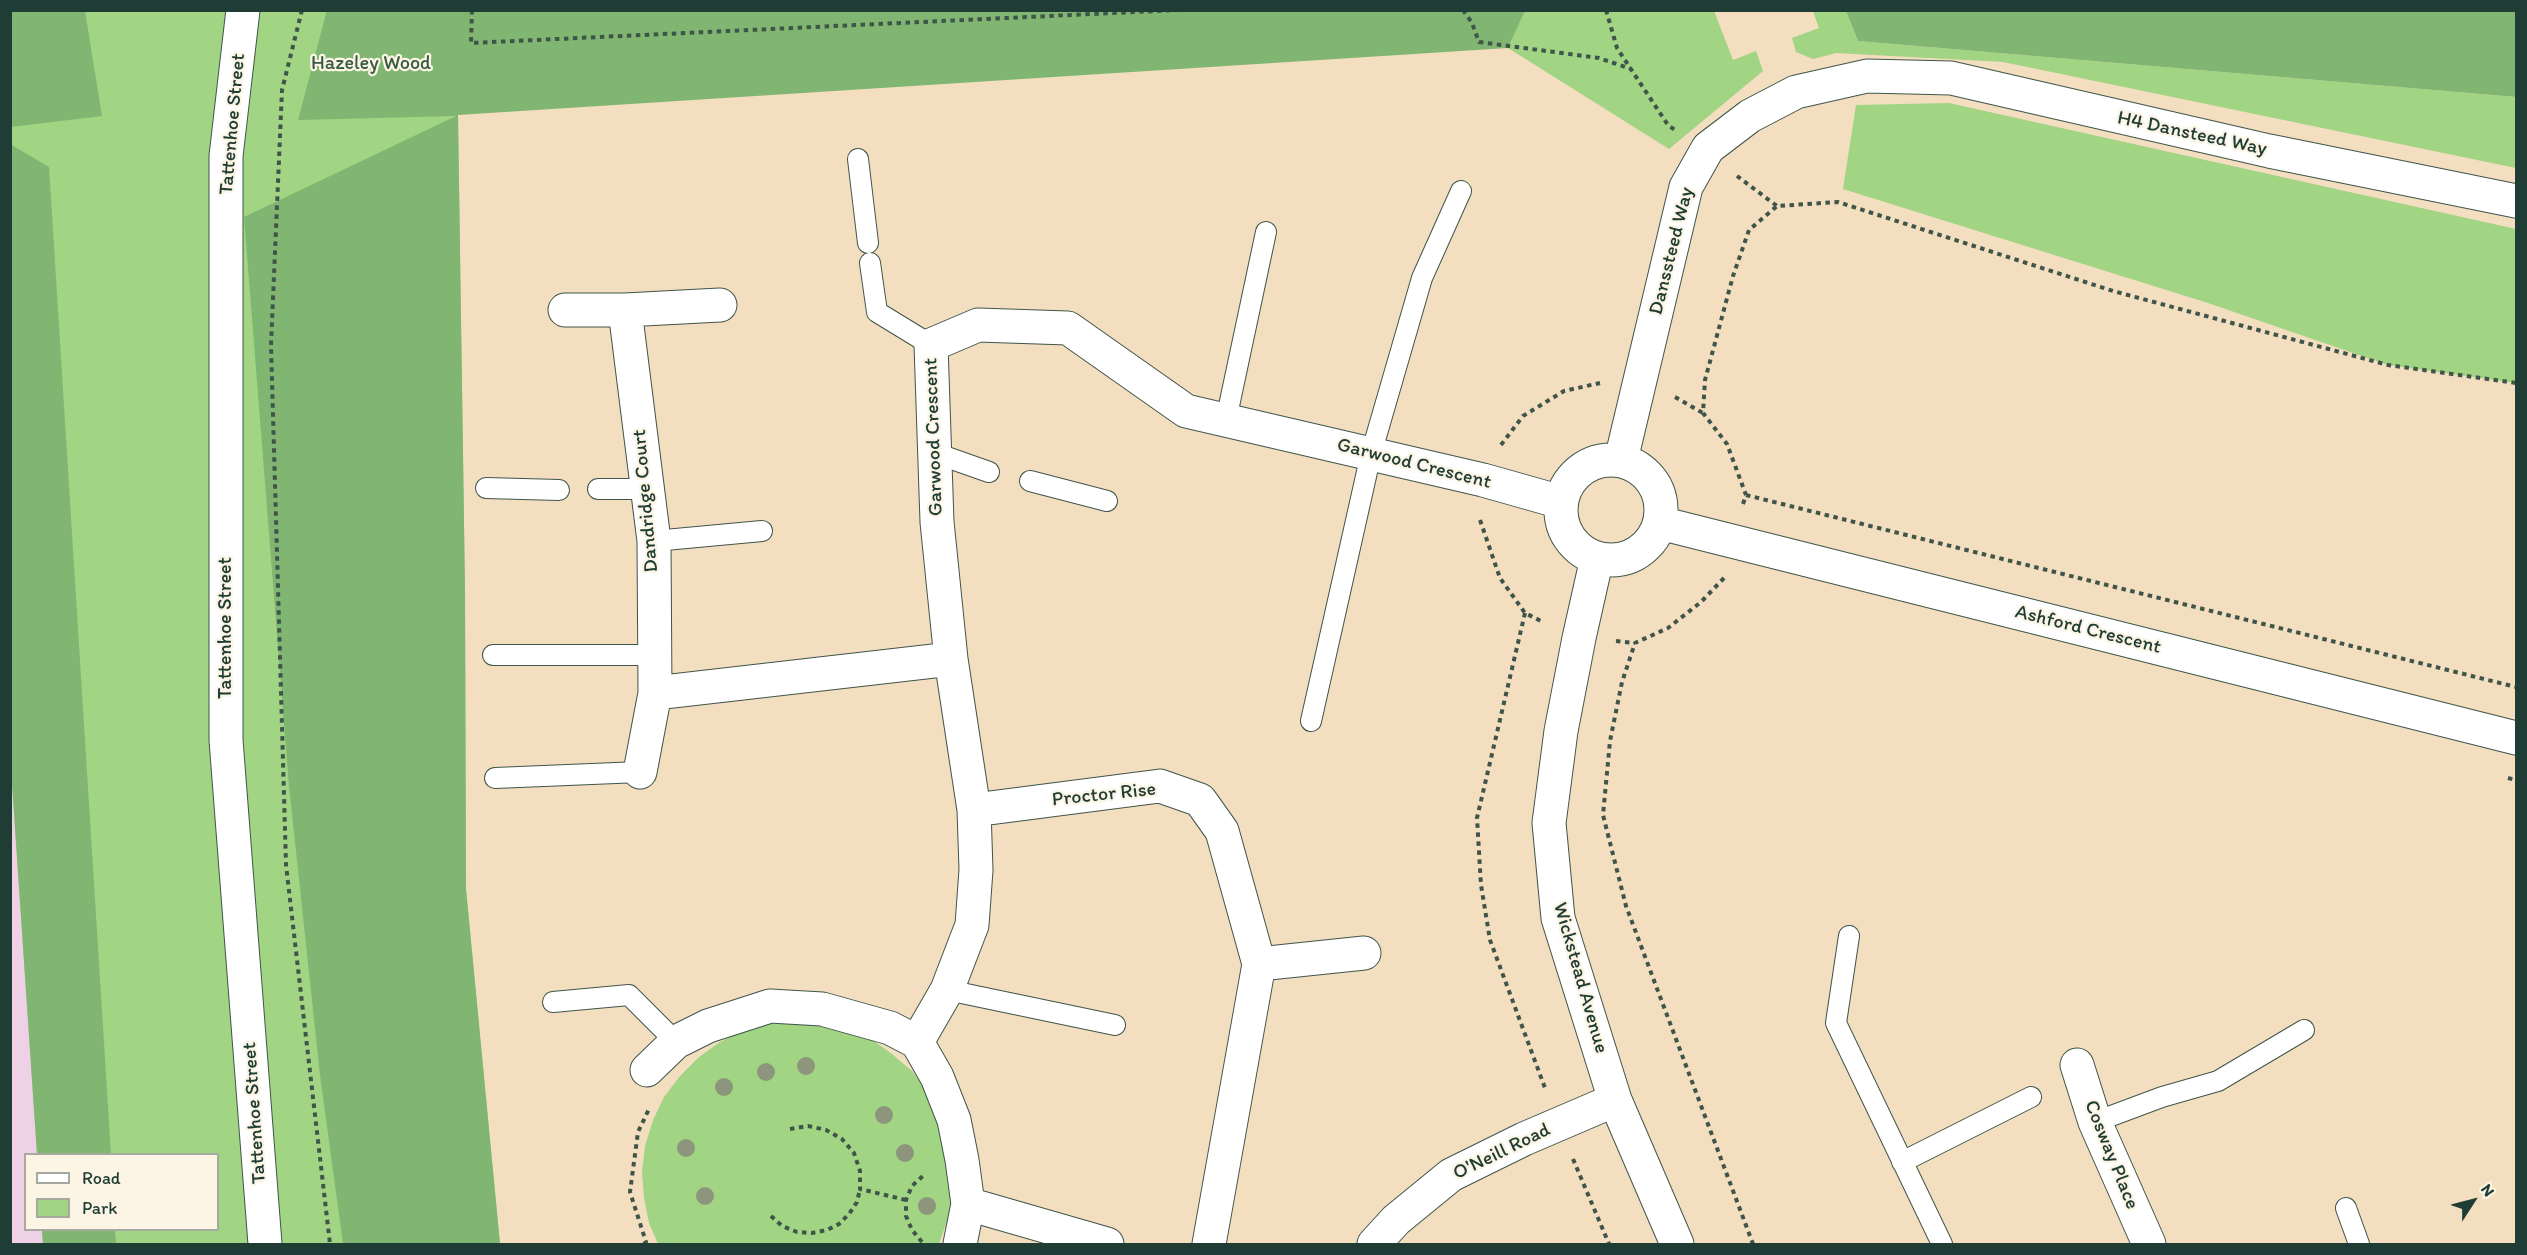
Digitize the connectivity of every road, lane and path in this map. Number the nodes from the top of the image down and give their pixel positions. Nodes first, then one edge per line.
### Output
1 (243, 10) edge
2 (302, 10) edge
3 (471, 10) edge
4 (1178, 10) edge
5 (1463, 10) edge
6 (1606, 10) edge
7 (1631, 69) junction
8 (1867, 76) joint
9 (1706, 153) junction
10 (858, 159) dead end
11 (1461, 191) dead end
12 (2517, 201) edge
13 (1777, 206) junction
14 (1266, 232) dead end
15 (868, 243) dead end
16 (870, 263) dead end
17 (720, 305) dead end
18 (565, 310) dead end
19 (625, 310) junction
20 (931, 345) junction
21 (2517, 383) edge
22 (1226, 420) junction
23 (934, 453) junction
24 (1371, 454) junction
25 (1621, 460) junction
26 (989, 472) dead end
27 (1030, 481) dead end
28 (486, 488) dead end
29 (598, 489) dead end
30 (648, 489) junction
31 (559, 490) dead end
32 (1746, 495) junction
33 (1107, 501) dead end
34 (1561, 502) junction
35 (1660, 523) junction
36 (762, 531) dead end
37 (1733, 541) junction
38 (654, 542) junction
39 (1597, 558) junction
40 (493, 655) dead end
41 (655, 655) junction
42 (951, 659) junction
43 (2517, 687) edge
44 (655, 693) junction
45 (1311, 721) dead end
46 (2517, 738) edge
47 (640, 772) joint
48 (495, 778) dead end
49 (974, 810) junction
50 (1848, 936) dead end
51 (1364, 952) dead end
52 (1259, 964) junction
53 (946, 990) junction
54 (553, 1002) dead end
55 (1115, 1024) dead end
56 (2304, 1030) dead end
57 (676, 1042) junction
58 (917, 1042) junction
59 (2076, 1065) dead end
60 (647, 1070) joint
61 (2031, 1097) dead end
62 (1615, 1100) junction
63 (2095, 1122) junction
64 (790, 1129) dead end
65 (1902, 1162) junction
66 (963, 1166) junction
67 (860, 1189) junction
68 (906, 1200) junction
69 (968, 1204) junction
70 (2346, 1208) dead end
71 (771, 1216) dead end
72 (1093, 1243) edge
73 (265, 1245) edge
74 (330, 1245) edge
75 (644, 1245) edge
76 (926, 1245) edge
77 (960, 1245) edge
78 (1209, 1245) edge
79 (1374, 1245) edge
80 (1677, 1245) edge
81 (1753, 1245) edge
82 (1942, 1245) edge
83 (2149, 1245) edge
84 (2359, 1245) edge

1 - 73 street, Tattenhoe Street
2 - 74 path
3 - 4 path
5 - 7 path
6 - 7 path
7 - 9 path
8 - 9 street, Danssteed Way
8 - 12 street, H4 Dansteed Way
9 - 13 path
9 - 25 street, Danssteed Way
10 - 15 lane
11 - 24 lane
13 - 21 path
13 - 32 path
14 - 22 lane
16 - 20 lane
17 - 19 street
18 - 19 street
19 - 30 street, Dandridge Court
20 - 22 street, Garwood Crescent
20 - 23 street, Garwood Crescent
22 - 24 street, Garwood Crescent
23 - 26 lane
23 - 42 street, Garwood Crescent
24 - 34 street, Garwood Crescent
24 - 45 lane
25 - 34 street
25 - 35 street
27 - 33 lane
28 - 31 lane
29 - 30 lane
30 - 38 street, Dandridge Court
32 - 37 path
32 - 43 path
34 - 39 street
35 - 37 street, Ashford Crescent
35 - 39 street
36 - 38 lane
37 - 46 street, Ashford Crescent
37 - 81 path
38 - 41 street, Dandridge Court
39 - 62 street, Wickstead Avenue
40 - 41 lane
41 - 44 street, Dandridge Court
42 - 44 street
42 - 49 street, Garwood Crescent
44 - 47 street, Dandridge Court
47 - 48 lane
49 - 52 street, Proctor Rise
49 - 53 street, Garwood Crescent
50 - 65 lane
51 - 52 street
52 - 78 street, Proctor Rise
53 - 55 lane
53 - 58 street, Garwood Crescent
54 - 57 lane
56 - 63 lane
57 - 58 street
57 - 60 street
58 - 66 street
59 - 63 street, Cosway Place
60 - 75 path
61 - 65 lane
62 - 79 street, O'Neill Road
62 - 80 street, Wickstead Avenue
63 - 83 street, Cosway Place
64 - 67 path
65 - 82 lane
66 - 68 path
66 - 69 street
67 - 68 path
67 - 71 path
68 - 76 path
69 - 72 street
69 - 77 street
70 - 84 lane

